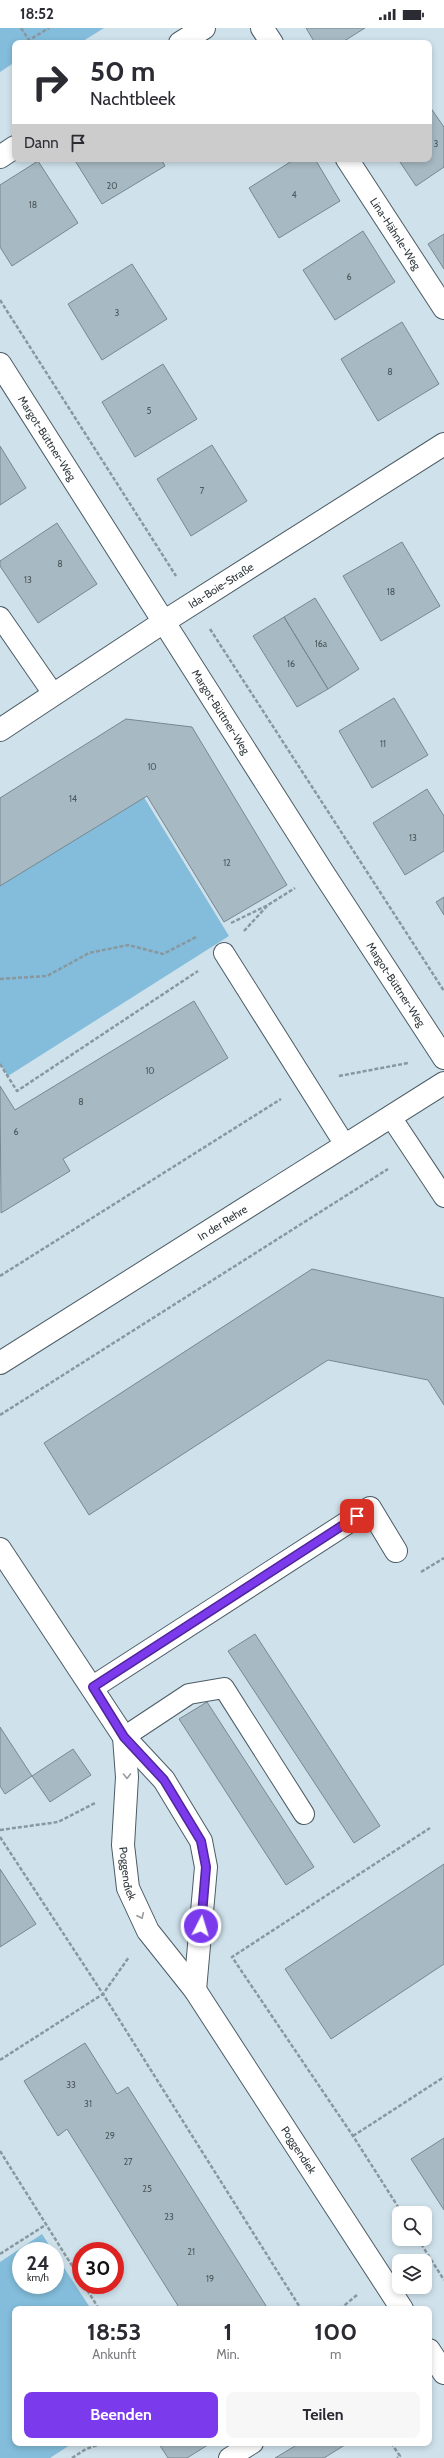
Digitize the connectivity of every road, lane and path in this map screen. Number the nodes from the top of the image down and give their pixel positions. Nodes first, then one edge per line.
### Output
1 (22, 28) edge
2 (49, 28) edge
3 (204, 28) edge
4 (262, 28) edge
5 (185, 40) edge
6 (270, 40) edge
7 (12, 149) edge
8 (0, 157) edge
9 (349, 162) edge
10 (0, 300) edge
11 (444, 308) edge
12 (0, 364) edge
13 (444, 444) edge
14 (193, 603) junction
15 (0, 617) edge
16 (165, 621) junction
17 (54, 695) junction
18 (0, 730) edge
19 (353, 851) junction
20 (322, 871) junction
21 (268, 905) junction
22 (230, 923) dead end
23 (203, 933) dead end
24 (224, 953) junction
25 (0, 979) edge
26 (444, 991) edge
27 (443, 1057) edge
28 (0, 1064) edge
29 (307, 1083) junction
30 (444, 1083) edge
31 (391, 1117) junction
32 (345, 1145) junction
33 (416, 1152) junction
34 (444, 1197) edge
35 (0, 1276) edge
36 (0, 1363) edge
37 (0, 1414) edge
38 (0, 1548) edge
39 (396, 1551) dead end
40 (93, 1687) junction
41 (124, 1737) junction
42 (127, 1777) junction
43 (304, 1814) dead end
44 (430, 1828) dead end
45 (0, 1830) edge
46 (0, 1837) edge
47 (148, 1930) junction
48 (195, 1990) junction
49 (103, 1994) junction
50 (0, 2060) edge
51 (444, 2077) edge
52 (354, 2136) junction
53 (0, 2151) edge
54 (398, 2206) edge
55 (47, 2224) junction
56 (422, 2246) edge
57 (0, 2254) edge
58 (72, 2265) edge
59 (444, 2280) edge
60 (90, 2294) edge
61 (97, 2306) edge
62 (299, 2306) edge
63 (400, 2306) edge
64 (434, 2349) edge
65 (444, 2373) edge
66 (95, 2446) edge
67 (248, 2446) edge
68 (393, 2446) edge
69 (399, 2457) edge
70 (72, 2458) edge
71 (229, 2458) edge

1 - 2 path
3 - 5 street
4 - 6 street
7 - 8 street
9 - 11 street, Lina-Hähnle-Weg
10 - 14 path
12 - 16 street, Margot-Büttner-Weg
13 - 14 street, Ida-Boie-Straße
14 - 16 street, Ida-Boie-Straße
14 - 19 path
15 - 17 lane
16 - 17 street, Ida-Boie-Straße
16 - 20 street, Margot-Büttner-Weg
17 - 18 street, Ida-Boie-Straße
19 - 20 path
19 - 26 path
20 - 21 path
20 - 27 street, Margot-Büttner-Weg
21 - 22 path
21 - 24 path
23 - 25 path
24 - 28 path
24 - 29 lane
27 - 29 path
29 - 32 lane
29 - 35 path
30 - 31 street, In der Rehre
31 - 32 street, In der Rehre
31 - 33 lane
32 - 36 street, In der Rehre
33 - 34 lane
33 - 37 path
38 - 40 street, Poggendiek
39 - 40 street
40 - 41 street, Poggendiek
41 -> 42 street, Poggendiek
41 - 43 lane
41 - 48 street, Poggendiek
42 - 45 path
42 -> 47 street, Poggendiek
44 - 52 path
46 - 49 path
47 - 48 street, Poggendiek
47 - 49 path
48 - 63 street, Poggendiek
49 - 50 path
49 - 62 path
51 - 52 path
52 - 54 path
53 - 55 path
55 - 57 path
55 - 58 path
56 - 59 path
60 - 61 path
64 - 65 street
66 - 70 path
67 - 71 lane
68 - 69 path

